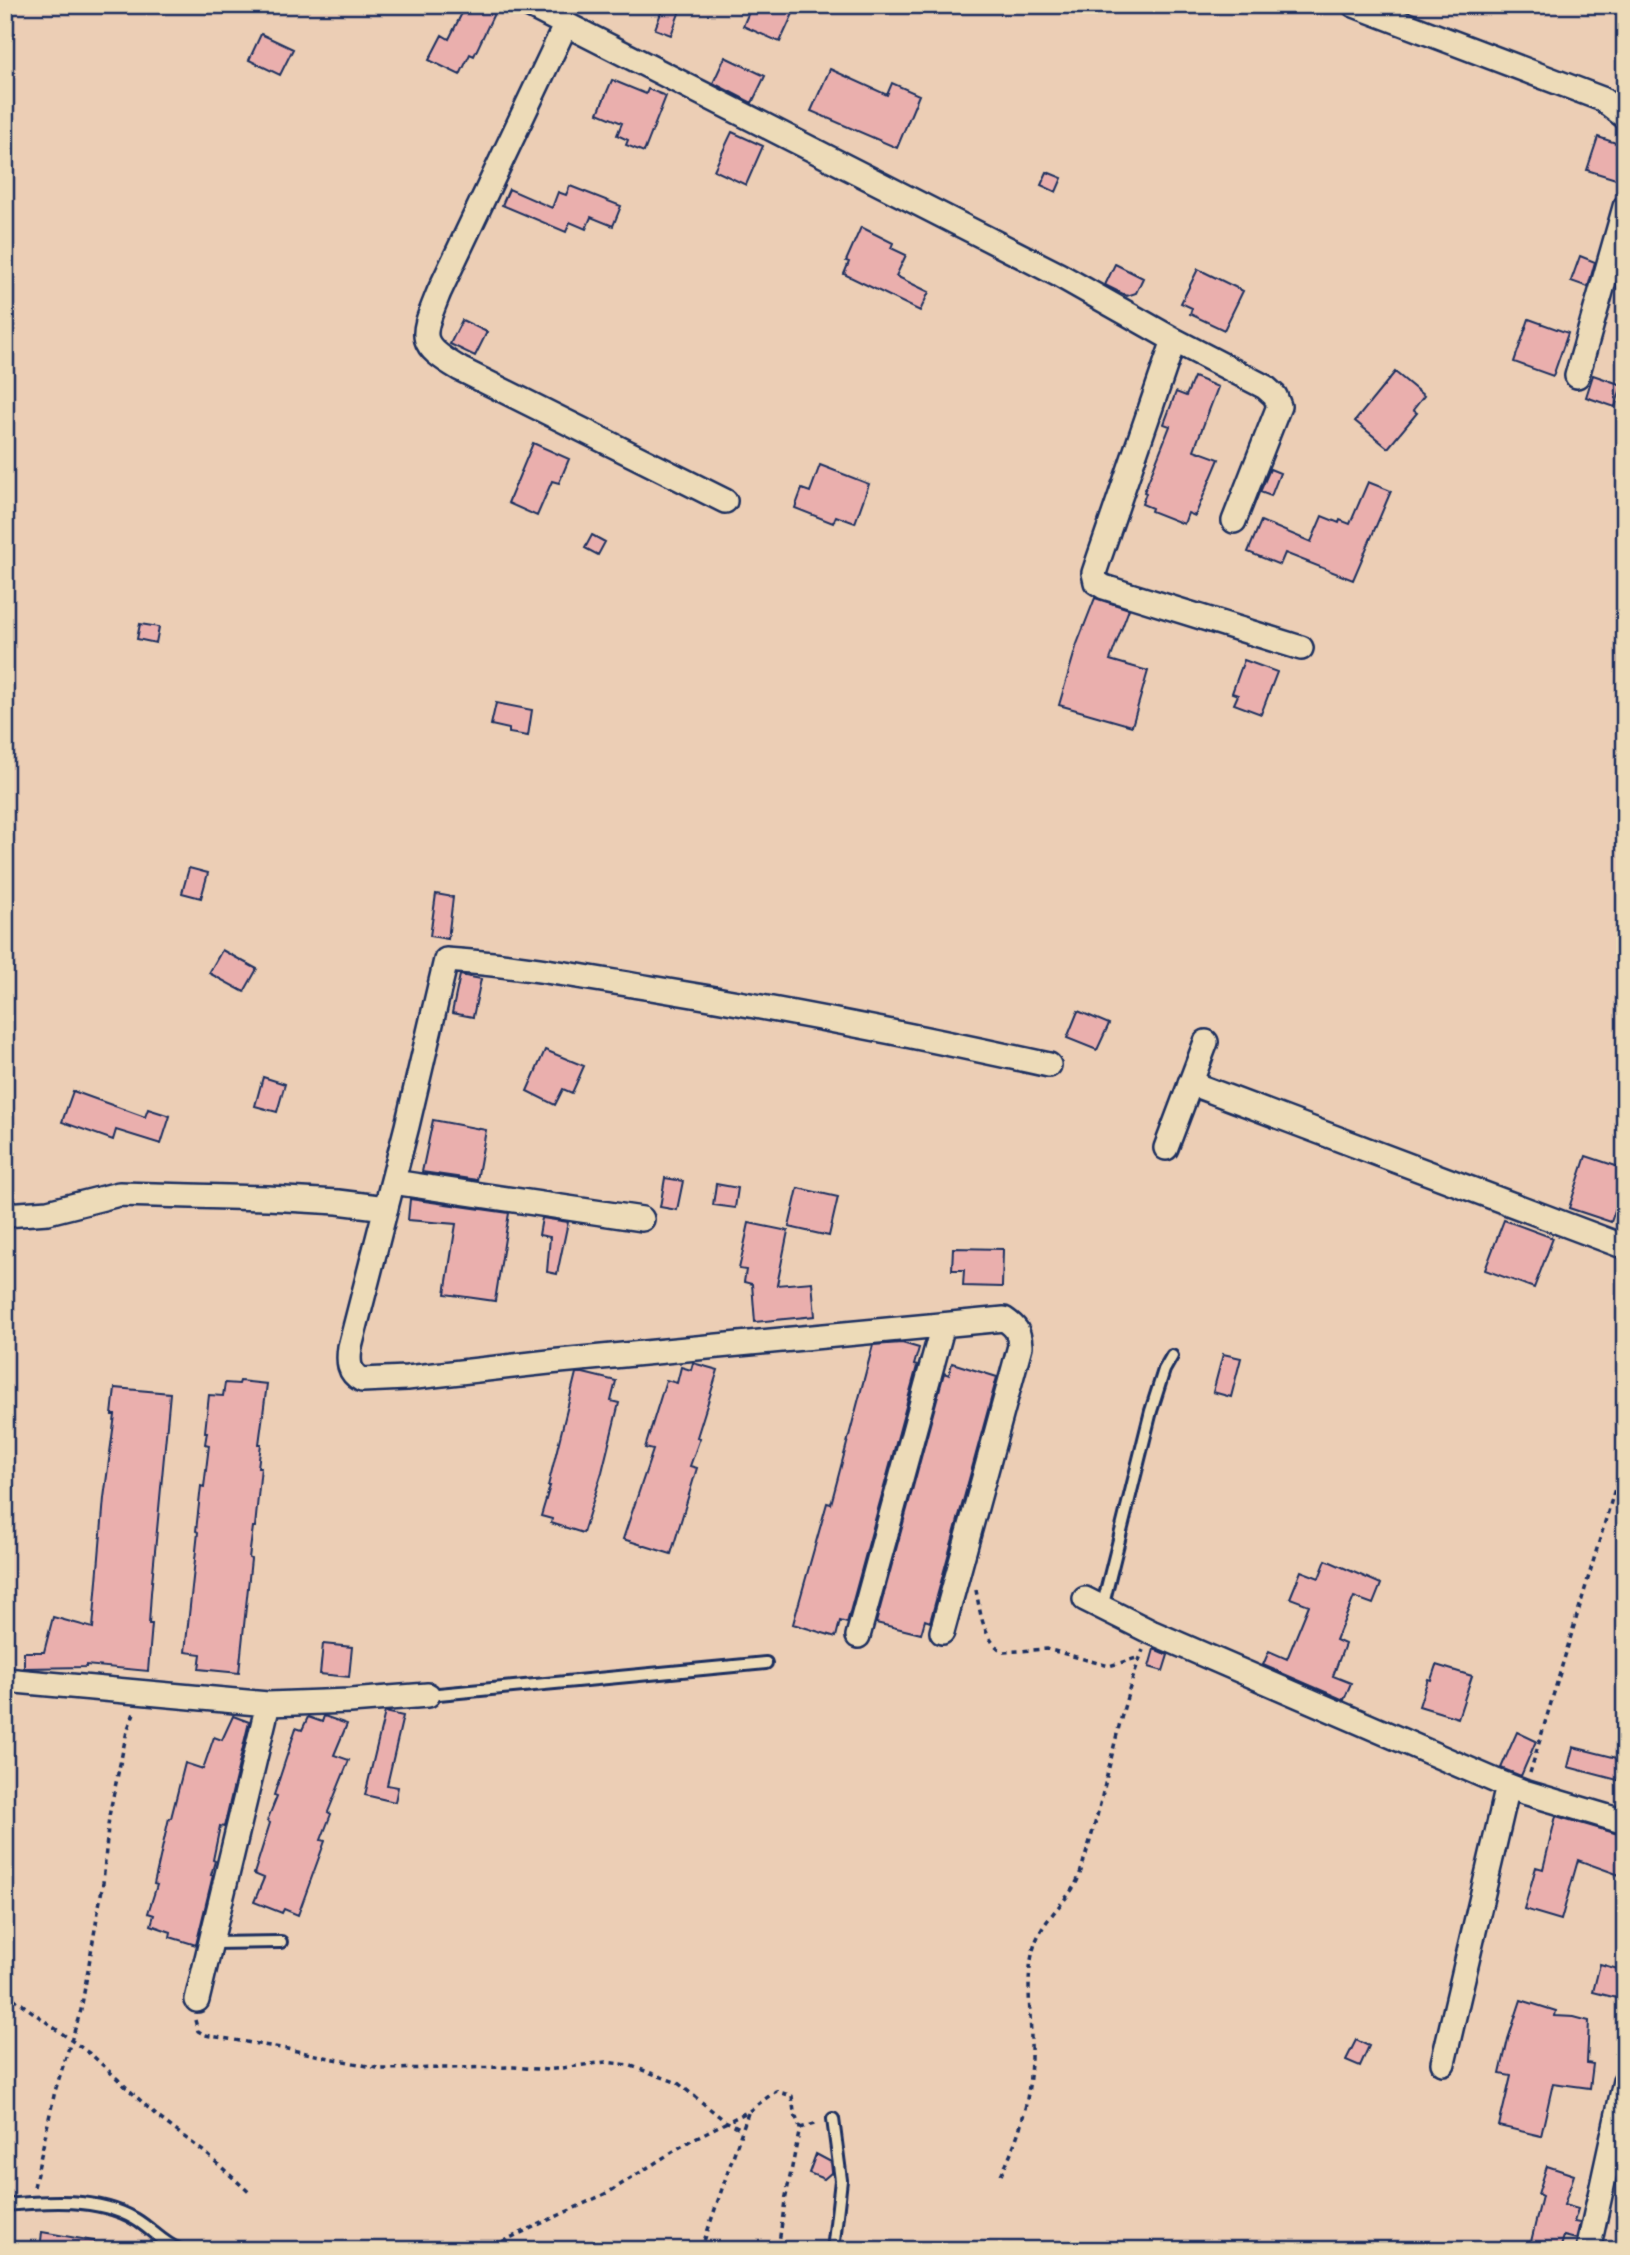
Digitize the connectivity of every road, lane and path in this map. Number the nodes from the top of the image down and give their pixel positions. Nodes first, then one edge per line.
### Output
1 (528, 5) edge
2 (1354, 5) edge
3 (565, 26) junction
4 (1625, 117) edge
5 (1625, 207) edge
6 (1174, 340) junction
7 (1577, 376) dead end
8 (725, 501) dead end
9 (1234, 521) dead end
10 (1301, 648) dead end
11 (1206, 1042) dead end
12 (1049, 1065) dead end
13 (1190, 1083) junction
14 (1166, 1148) dead end
15 (393, 1182) junction
16 (386, 1208) junction
17 (5, 1215) edge
18 (642, 1219) dead end
19 (1625, 1247) edge
20 (943, 1325) junction
21 (1172, 1356) dead end
22 (1625, 1455) edge
23 (964, 1551) junction
24 (1093, 1604) joint
25 (942, 1632) dead end
26 (1151, 1632) junction
27 (858, 1636) dead end
28 (1140, 1657) junction
29 (766, 1663) dead end
30 (5, 1680) edge
31 (150, 1693) junction
32 (428, 1695) joint
33 (268, 1704) junction
34 (1516, 1789) junction
35 (1625, 1822) edge
36 (281, 1942) dead end
37 (211, 1943) junction
38 (5, 1993) edge
39 (197, 2000) joint
40 (73, 2040) junction
41 (1443, 2063) dead end
42 (1625, 2081) edge
43 (749, 2111) junction
44 (833, 2119) dead end
45 (728, 2122) junction
46 (742, 2129) junction
47 (1617, 2155) edge
48 (1000, 2175) dead end
49 (251, 2194) dead end
50 (31, 2203) junction
51 (5, 2205) edge
52 (180, 2250) edge
53 (484, 2250) edge
54 (701, 2250) edge
55 (778, 2250) edge
56 (833, 2250) edge
57 (1588, 2250) edge

1 - 3 street
2 - 4 street
3 - 6 street
3 - 8 street
5 - 7 street
6 - 9 street
6 - 10 street
11 - 13 street
12 - 15 street
13 - 14 street
13 - 19 street
15 - 16 street
15 - 18 street
16 - 17 street
16 - 20 street
20 - 23 street
20 - 27 street
21 - 24 lane
22 - 34 path
23 - 25 street
23 - 28 path
24 - 26 street
26 - 28 path
26 - 34 street
28 - 48 path
29 - 32 lane
30 - 31 street
31 - 33 street
31 - 40 path
32 - 33 street
33 - 37 street
34 - 35 street
34 - 41 street
36 - 37 lane
37 - 39 street
38 - 40 path
39 - 45 path
40 - 49 path
40 - 50 path
42 - 47 street
43 - 45 path
43 - 46 path
43 - 55 path
44 - 56 lane
45 - 46 path
45 - 53 path
46 - 54 path
47 - 57 street
50 - 51 lane
50 - 52 lane

